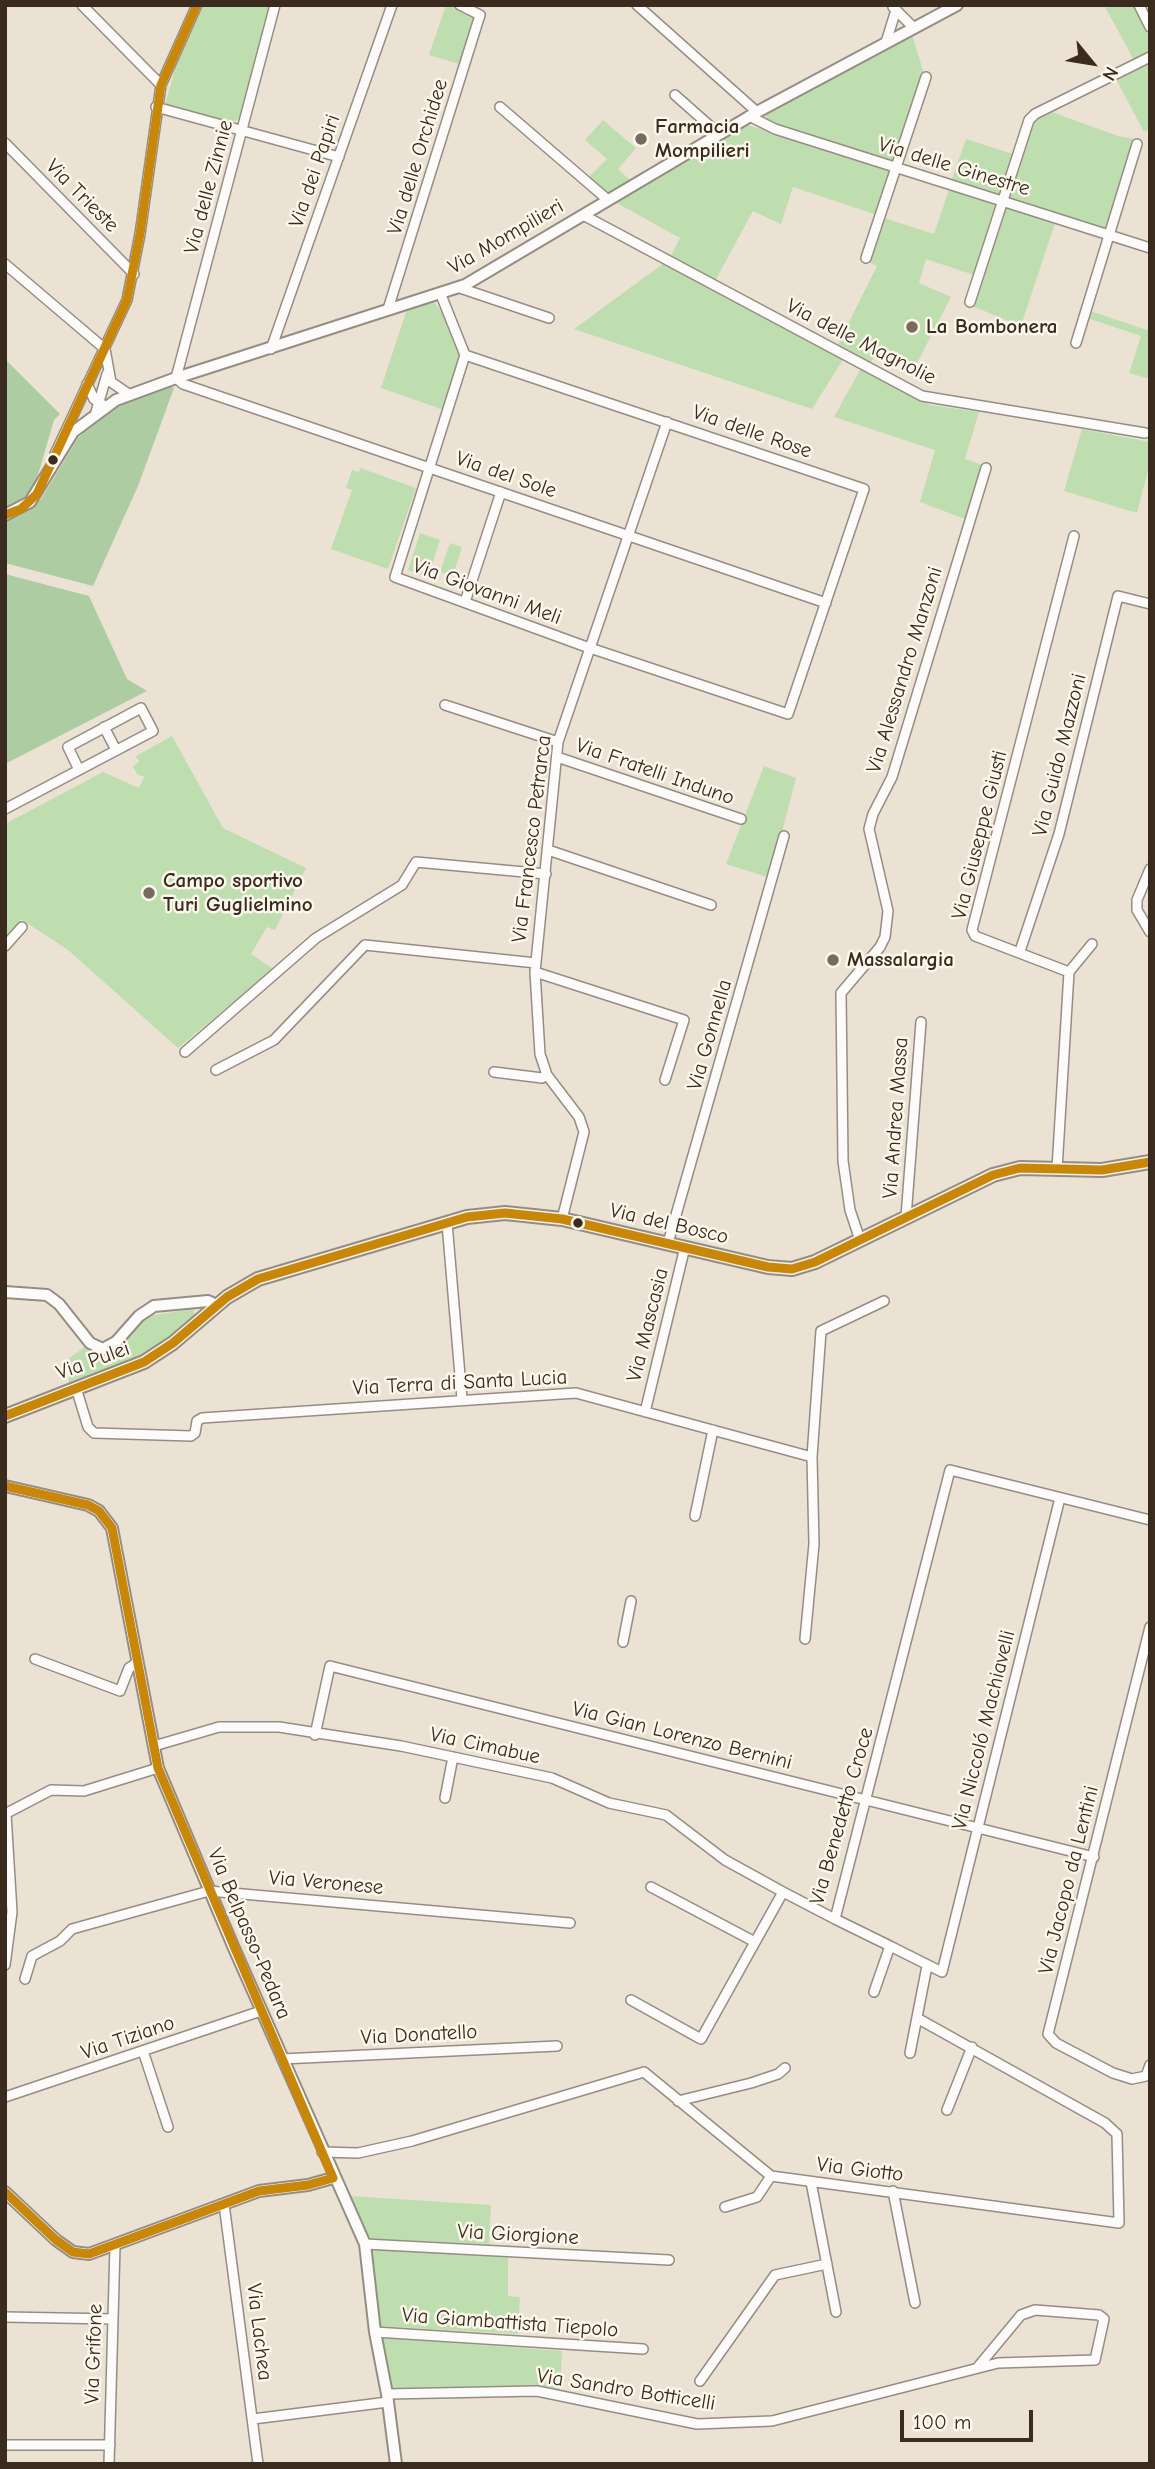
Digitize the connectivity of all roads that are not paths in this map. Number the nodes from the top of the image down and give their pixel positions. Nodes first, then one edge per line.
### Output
1 (82, 5) edge
2 (197, 5) edge
3 (275, 5) edge
4 (393, 5) edge
5 (460, 5) edge
6 (637, 5) edge
7 (957, 5) edge
8 (1139, 5) edge
9 (894, 7) edge
10 (1150, 27) edge
11 (914, 28) junction
12 (886, 42) junction
13 (1150, 57) edge
14 (926, 77) dead end
15 (160, 85) junction
16 (675, 95) dead end
17 (156, 107) junction
18 (499, 107) dead end
19 (753, 114) junction
20 (242, 131) junction
21 (719, 134) junction
22 (5, 143) edge
23 (1137, 144) dead end
24 (339, 157) junction
25 (896, 168) junction
26 (608, 200) junction
27 (1002, 200) junction
28 (583, 215) junction
29 (1109, 235) junction
30 (1150, 248) edge
31 (866, 258) dead end
32 (5, 264) edge
33 (134, 274) junction
34 (460, 288) junction
35 (441, 295) junction
36 (970, 302) dead end
37 (388, 309) junction
38 (549, 318) dead end
39 (1076, 343) dead end
40 (105, 349) junction
41 (271, 349) junction
42 (465, 355) junction
43 (107, 372) junction
44 (176, 378) junction
45 (87, 384) junction
46 (130, 395) junction
47 (100, 407) junction
48 (667, 422) junction
49 (1145, 433) dead end
50 (430, 468) junction
51 (986, 468) dead end
52 (49, 469) junction
53 (500, 492) junction
54 (5, 515) edge
55 (628, 535) junction
56 (1074, 536) dead end
57 (465, 602) junction
58 (826, 603) junction
59 (1150, 604) edge
60 (589, 648) junction
61 (445, 705) dead end
62 (789, 714) joint
63 (104, 727) junction
64 (558, 742) junction
65 (116, 750) junction
66 (556, 757) junction
67 (79, 770) junction
68 (5, 809) edge
69 (741, 819) dead end
70 (784, 836) dead end
71 (548, 850) junction
72 (1150, 869) edge
73 (545, 874) junction
74 (711, 905) dead end
75 (22, 927) dead end
76 (1150, 932) edge
77 (1091, 944) dead end
78 (5, 946) edge
79 (1020, 951) junction
80 (535, 968) junction
81 (1069, 972) junction
82 (921, 1022) dead end
83 (185, 1052) dead end
84 (216, 1070) dead end
85 (494, 1072) dead end
86 (547, 1075) junction
87 (665, 1080) dead end
88 (1150, 1161) edge
89 (1057, 1169) junction
90 (905, 1217) junction
91 (562, 1219) junction
92 (447, 1223) junction
93 (860, 1240) junction
94 (668, 1243) junction
95 (685, 1247) junction
96 (5, 1292) edge
97 (884, 1301) dead end
98 (216, 1305) junction
99 (76, 1388) junction
100 (48, 1398) junction
101 (462, 1399) junction
102 (5, 1407) edge
103 (645, 1412) junction
104 (5, 1416) edge
105 (713, 1430) junction
106 (813, 1457) junction
107 (5, 1486) edge
108 (1060, 1497) junction
109 (695, 1516) dead end
110 (1150, 1520) edge
111 (631, 1601) dead end
112 (1150, 1627) edge
113 (805, 1639) dead end
114 (623, 1642) dead end
115 (35, 1659) dead end
116 (138, 1662) junction
117 (315, 1735) junction
118 (154, 1746) junction
119 (453, 1757) junction
120 (158, 1768) junction
121 (445, 1798) dead end
122 (866, 1801) junction
123 (6, 1814) edge
124 (978, 1826) junction
125 (1094, 1857) junction
126 (651, 1887) dead end
127 (209, 1891) junction
128 (783, 1892) junction
129 (835, 1919) junction
130 (570, 1923) dead end
131 (755, 1942) junction
132 (890, 1946) junction
133 (5, 1965) edge
134 (927, 1966) junction
135 (25, 1979) dead end
136 (874, 1992) dead end
137 (631, 2000) dead end
138 (261, 2011) junction
139 (916, 2018) junction
140 (557, 2046) dead end
141 (972, 2048) junction
142 (143, 2051) junction
143 (909, 2053) dead end
144 (282, 2059) junction
145 (1150, 2065) edge
146 (785, 2068) dead end
147 (5, 2097) edge
148 (678, 2101) junction
149 (947, 2110) dead end
150 (168, 2127) dead end
151 (322, 2152) junction
152 (771, 2176) junction
153 (333, 2178) junction
154 (811, 2182) junction
155 (893, 2191) junction
156 (5, 2192) edge
157 (224, 2204) junction
158 (725, 2207) dead end
159 (365, 2244) junction
160 (115, 2246) junction
161 (669, 2260) dead end
162 (827, 2264) junction
163 (915, 2304) dead end
164 (836, 2312) dead end
165 (5, 2317) edge
166 (113, 2319) junction
167 (374, 2332) junction
168 (643, 2349) dead end
169 (977, 2368) junction
170 (700, 2381) dead end
171 (387, 2398) junction
172 (253, 2419) junction
173 (5, 2445) edge
174 (110, 2445) junction
175 (109, 2464) edge
176 (258, 2464) edge
177 (396, 2464) edge

1 - 15 street
2 - 15 street
3 - 20 street, Via delle Zinnie
4 - 24 street, Via dei Papiri
5 - 37 street, Via delle Orchidee
6 - 19 street, Via delle Ginestre
7 - 11 street, Via Mompilieri
8 - 10 street
9 - 11 street
9 - 12 street
11 - 12 street, Via Mompilieri
12 - 19 street, Via Mompilieri
13 - 27 street
14 - 25 street
15 - 17 street
16 - 21 street
17 - 20 street
17 - 33 street
18 - 26 street
19 - 21 street, Via Mompilieri
19 - 25 street, Via delle Ginestre
20 - 24 street
20 - 44 street, Via delle Zinnie
21 - 26 street, Via Mompilieri
22 - 33 street, Via Trieste
23 - 29 street
24 - 41 street, Via dei Papiri
25 - 27 street, Via delle Ginestre
25 - 31 street
26 - 28 street, Via Mompilieri
27 - 29 street, Via delle Ginestre
27 - 36 street
28 - 34 street, Via Mompilieri
28 - 49 street, Via delle Magnolie
29 - 30 street, Via delle Ginestre
29 - 39 street
32 - 40 street
33 - 40 street
34 - 35 street, Via Mompilieri
34 - 38 street
35 - 37 street, Via Mompilieri
35 - 42 street
37 - 41 street, Via Mompilieri
40 - 43 street
40 - 45 street
41 - 44 street, Via Mompilieri
42 - 48 street, Via delle Rose
42 - 50 street, Via Giovanni Meli
43 - 46 street
43 - 47 street
44 - 46 street, Via Mompilieri
44 - 50 street, Via del Sole
45 - 47 street
45 - 52 street
46 - 47 street, Via Mompilieri
47 - 52 street, Via Mompilieri
48 - 55 street, Via Francesco Petrarca
48 - 58 street, Via delle Rose
50 - 53 street, Via del Sole
50 - 57 street, Via Giovanni Meli
51 - 93 street, Via Alessandro Manzoni
52 - 54 street, Via Mompilieri
53 - 55 street, Via del Sole
53 - 57 street
55 - 58 street, Via del Sole
55 - 60 street, Via Francesco Petrarca
56 - 79 street, Via Giuseppe Giusti
57 - 60 street, Via Giovanni Meli
58 - 62 street, Via delle Rose
59 - 79 street, Via Guido Mazzoni
60 - 62 street, Via Giovanni Meli
60 - 64 street, Via Francesco Petrarca
61 - 64 street
63 - 65 street
63 - 65 street
63 - 67 street
64 - 66 street, Via Francesco Petrarca
65 - 67 street
66 - 69 street, Via Fratelli Induno
66 - 71 street, Via Francesco Petrarca
67 - 68 street
70 - 94 street, Via Gonnella
71 - 73 street, Via Francesco Petrarca
71 - 74 street
72 - 76 street
73 - 80 street, Via Francesco Petrarca
73 - 83 street
75 - 78 street
77 - 81 street
79 - 81 street, Via Giuseppe Giusti
80 - 84 street
80 - 86 street, Via Francesco Petrarca
80 - 87 street
81 - 89 street
82 - 90 street, Via Andrea Massa
85 - 86 street
86 - 91 street, Via Francesco Petrarca
88 - 89 main road, Via del Bosco
89 - 90 main road, Via del Bosco
90 - 93 main road, Via del Bosco
91 - 92 main road, Via del Bosco
91 - 94 main road, Via del Bosco
92 - 98 main road, Via del Bosco
92 - 101 street
93 - 95 main road, Via del Bosco
94 - 95 main road, Via del Bosco
95 - 103 street, Via Mascasia
96 - 98 street
97 - 106 street
98 - 99 main road, Via Pulei
99 - 100 main road, Via Pulei
99 - 101 street, Via Terra di Santa Lucia
100 - 102 main road
100 - 104 main road
101 - 103 street, Via Terra di Santa Lucia
103 - 105 street, Via Terra di Santa Lucia
105 - 106 street, Via Terra di Santa Lucia
105 - 109 street
106 - 113 street
107 - 116 street, Via Belpasso-Pedara
108 - 110 street
108 - 122 street, Via Benedetto Croce
108 - 124 street, Via Niccoló Machiavelli
111 - 114 street
112 - 125 street, Via Jacopo da Lentini
115 - 116 street
116 - 118 street, Via Belpasso-Pedara
117 - 118 street, Via Cimabue
117 - 119 street, Via Cimabue
117 - 122 street, Via Gian Lorenzo Bernini
118 - 120 street, Via Belpasso-Pedara
119 - 121 street
119 - 128 street, Via Cimabue
120 - 123 street
120 - 127 street, Via Belpasso-Pedara
122 - 124 street, Via Gian Lorenzo Bernini
122 - 129 street, Via Benedetto Croce
123 - 133 street
124 - 125 street, Via Gian Lorenzo Bernini
124 - 134 street, Via Niccoló Machiavelli
125 - 145 street, Via Jacopo da Lentini
126 - 131 street
127 - 130 street, Via Veronese
127 - 135 street, Via Veronese
127 - 138 street, Via Belpasso-Pedara
128 - 129 street, Via Benedetto Croce
128 - 131 street, Via Benedetto Croce
129 - 132 street
131 - 137 street, Via Benedetto Croce
132 - 134 street
132 - 136 street
134 - 139 street
138 - 142 street, Via Tiziano
138 - 144 street, Via Belpasso-Pedara
139 - 141 street, Via Giotto
139 - 143 street
140 - 144 street, Via Donatello
141 - 149 street
141 - 155 street, Via Giotto
142 - 147 street, Via Tiziano
142 - 150 street
144 - 151 street, Via Belpasso-Pedara
146 - 148 street
148 - 151 street
148 - 152 street
151 - 153 street, Via Belpasso-Pedara
152 - 154 street, Via Giotto
152 - 158 street
153 - 157 street
153 - 159 street, Via Belpasso-Pedara
154 - 155 street, Via Giotto
154 - 162 street
155 - 163 street
156 - 160 street
157 - 160 street
157 - 172 street, Via Lachea
159 - 161 street, Via Giorgione
159 - 167 street, Via Belpasso-Pedara
160 - 166 street, Via Grifone
162 - 164 street
162 - 170 street
165 - 166 street
166 - 174 street, Via Grifone
167 - 168 street, Via Giambattista Tiepolo
167 - 171 street, Via Belpasso-Pedara
169 - 169 street, Via Sandro Botticelli
169 - 171 street, Via Sandro Botticelli
171 - 172 street, Via Sandro Botticelli
171 - 177 street, Via Belpasso-Pedara
172 - 176 street, Via Lachea
173 - 174 street
174 - 175 street, Via Grifone

